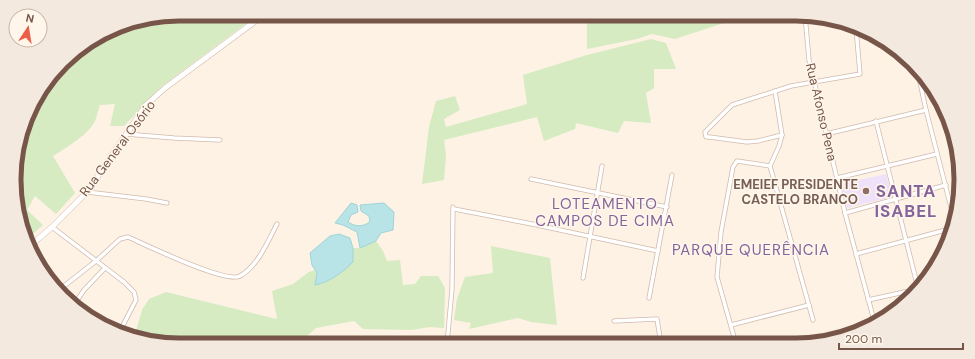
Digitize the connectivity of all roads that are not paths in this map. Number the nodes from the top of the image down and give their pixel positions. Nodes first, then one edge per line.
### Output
1 (256, 21) edge
2 (806, 21) edge
3 (856, 33) edge
4 (814, 82) junction
5 (922, 84) edge
6 (775, 90) junction
7 (926, 110) junction
8 (876, 121) junction
9 (126, 134) junction
10 (826, 134) junction
11 (782, 135) junction
12 (220, 140) dead end
13 (938, 154) junction
14 (602, 166) dead end
15 (770, 166) junction
16 (886, 166) junction
17 (672, 175) dead end
18 (837, 178) junction
19 (531, 179) dead end
20 (946, 185) junction
21 (87, 192) junction
22 (598, 193) junction
23 (896, 198) junction
24 (167, 203) dead end
25 (667, 207) junction
26 (951, 208) edge
27 (845, 213) junction
28 (277, 224) dead end
29 (52, 227) junction
30 (946, 230) edge
31 (590, 236) junction
32 (906, 241) junction
33 (34, 242) edge
34 (658, 251) junction
35 (856, 254) junction
36 (96, 261) junction
37 (105, 268) junction
38 (583, 278) dead end
39 (916, 282) edge
40 (63, 287) edge
41 (910, 290) edge
42 (649, 298) dead end
43 (77, 300) edge
44 (868, 300) junction
45 (809, 305) junction
46 (873, 318) edge
47 (813, 320) dead end
48 (614, 321) dead end
49 (731, 325) junction
50 (122, 327) edge
51 (448, 338) edge
52 (660, 338) edge
53 (734, 338) edge

1 - 9 street, Rua General Osório
2 - 4 street, Rua Afonso Pena
3 - 4 street
4 - 6 street
4 - 10 street, Rua Afonso Pena
5 - 7 street
6 - 11 street
6 - 11 street
7 - 8 street
7 - 13 street
8 - 10 street
8 - 16 street
9 - 12 street
9 - 21 street, Rua General Osório
10 - 18 street, Rua Afonso Pena
11 - 15 street
13 - 16 street
13 - 20 street
14 - 22 street
15 - 45 street
15 - 49 street
16 - 18 street
16 - 23 street
17 - 25 street
18 - 27 street, Rua Afonso Pena
19 - 22 street
20 - 23 street
20 - 26 street
21 - 24 street
21 - 29 street, Rua General Osório
22 - 25 street
22 - 31 street
23 - 27 street
23 - 32 street
25 - 34 street
27 - 35 street, Rua Afonso Pena
28 - 36 street
29 - 33 street, Rua General Osório
29 - 36 street
30 - 32 street
31 - 34 street
31 - 38 street
31 - 51 street
32 - 35 street
32 - 39 street
34 - 42 street
35 - 44 street, Rua Afonso Pena
36 - 37 street
36 - 40 street
37 - 43 street
37 - 50 street
41 - 44 street
44 - 46 street, Rua Afonso Pena
45 - 47 street
45 - 49 street
48 - 52 street
49 - 53 street

